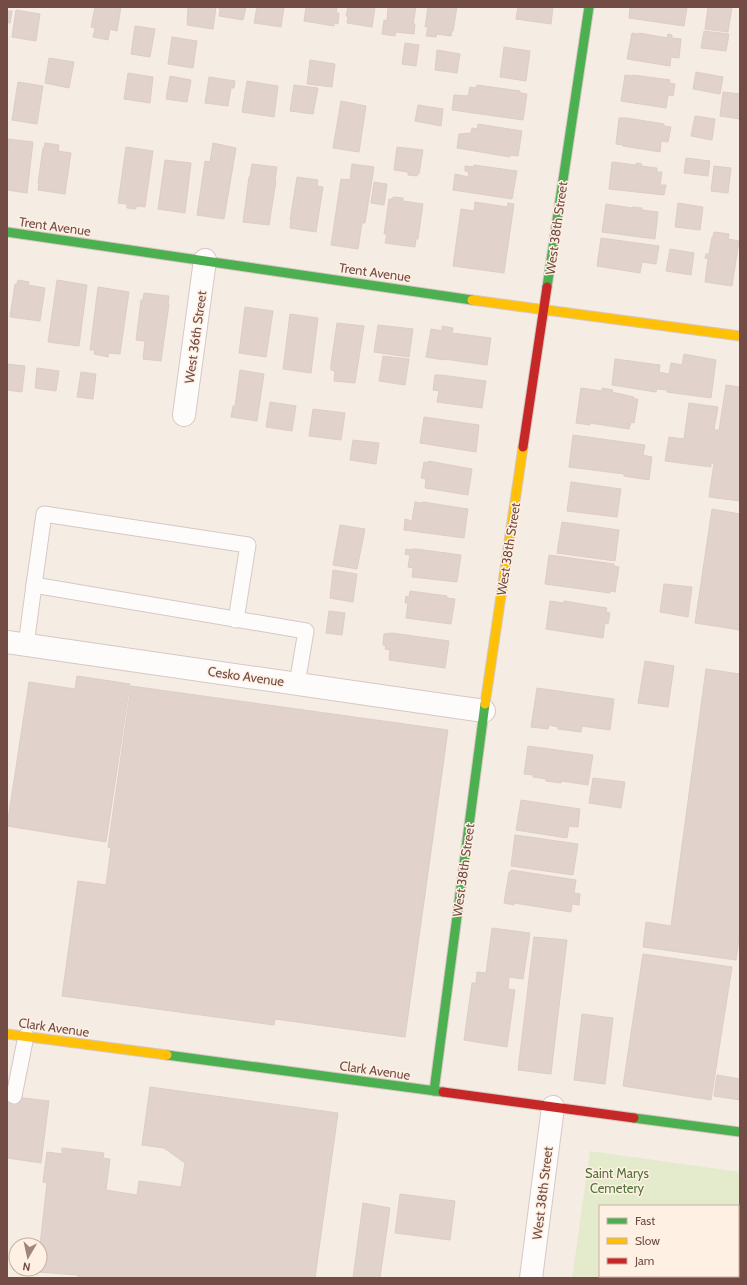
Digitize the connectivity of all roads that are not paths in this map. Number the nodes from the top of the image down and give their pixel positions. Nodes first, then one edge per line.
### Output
1 (589, 7) edge
2 (7, 232) edge
3 (205, 260) junction
4 (544, 310) junction
5 (740, 336) edge
6 (184, 415) dead end
7 (34, 585) junction
8 (236, 620) junction
9 (16, 644) edge
10 (297, 684) junction
11 (484, 711) junction
12 (7, 1034) edge
13 (26, 1036) junction
14 (434, 1091) junction
15 (14, 1096) dead end
16 (553, 1108) junction
17 (740, 1132) edge
18 (531, 1278) edge

1 - 4 street, West 38th Street
2 - 3 street, Trent Avenue
3 - 4 street, Trent Avenue
3 - 6 street, West 36th Street
4 - 5 street, Trent Avenue
4 - 11 street, West 38th Street
7 - 8 lane
7 - 8 lane
7 - 9 lane
8 - 10 lane
9 - 10 street, Cesko Avenue
10 - 11 street, Cesko Avenue
11 - 14 street, West 38th Street
12 - 13 street, Clark Avenue
13 - 14 street, Clark Avenue
13 - 15 lane
14 - 16 street, Clark Avenue
16 - 17 street, Clark Avenue
16 - 18 street, West 38th Street

